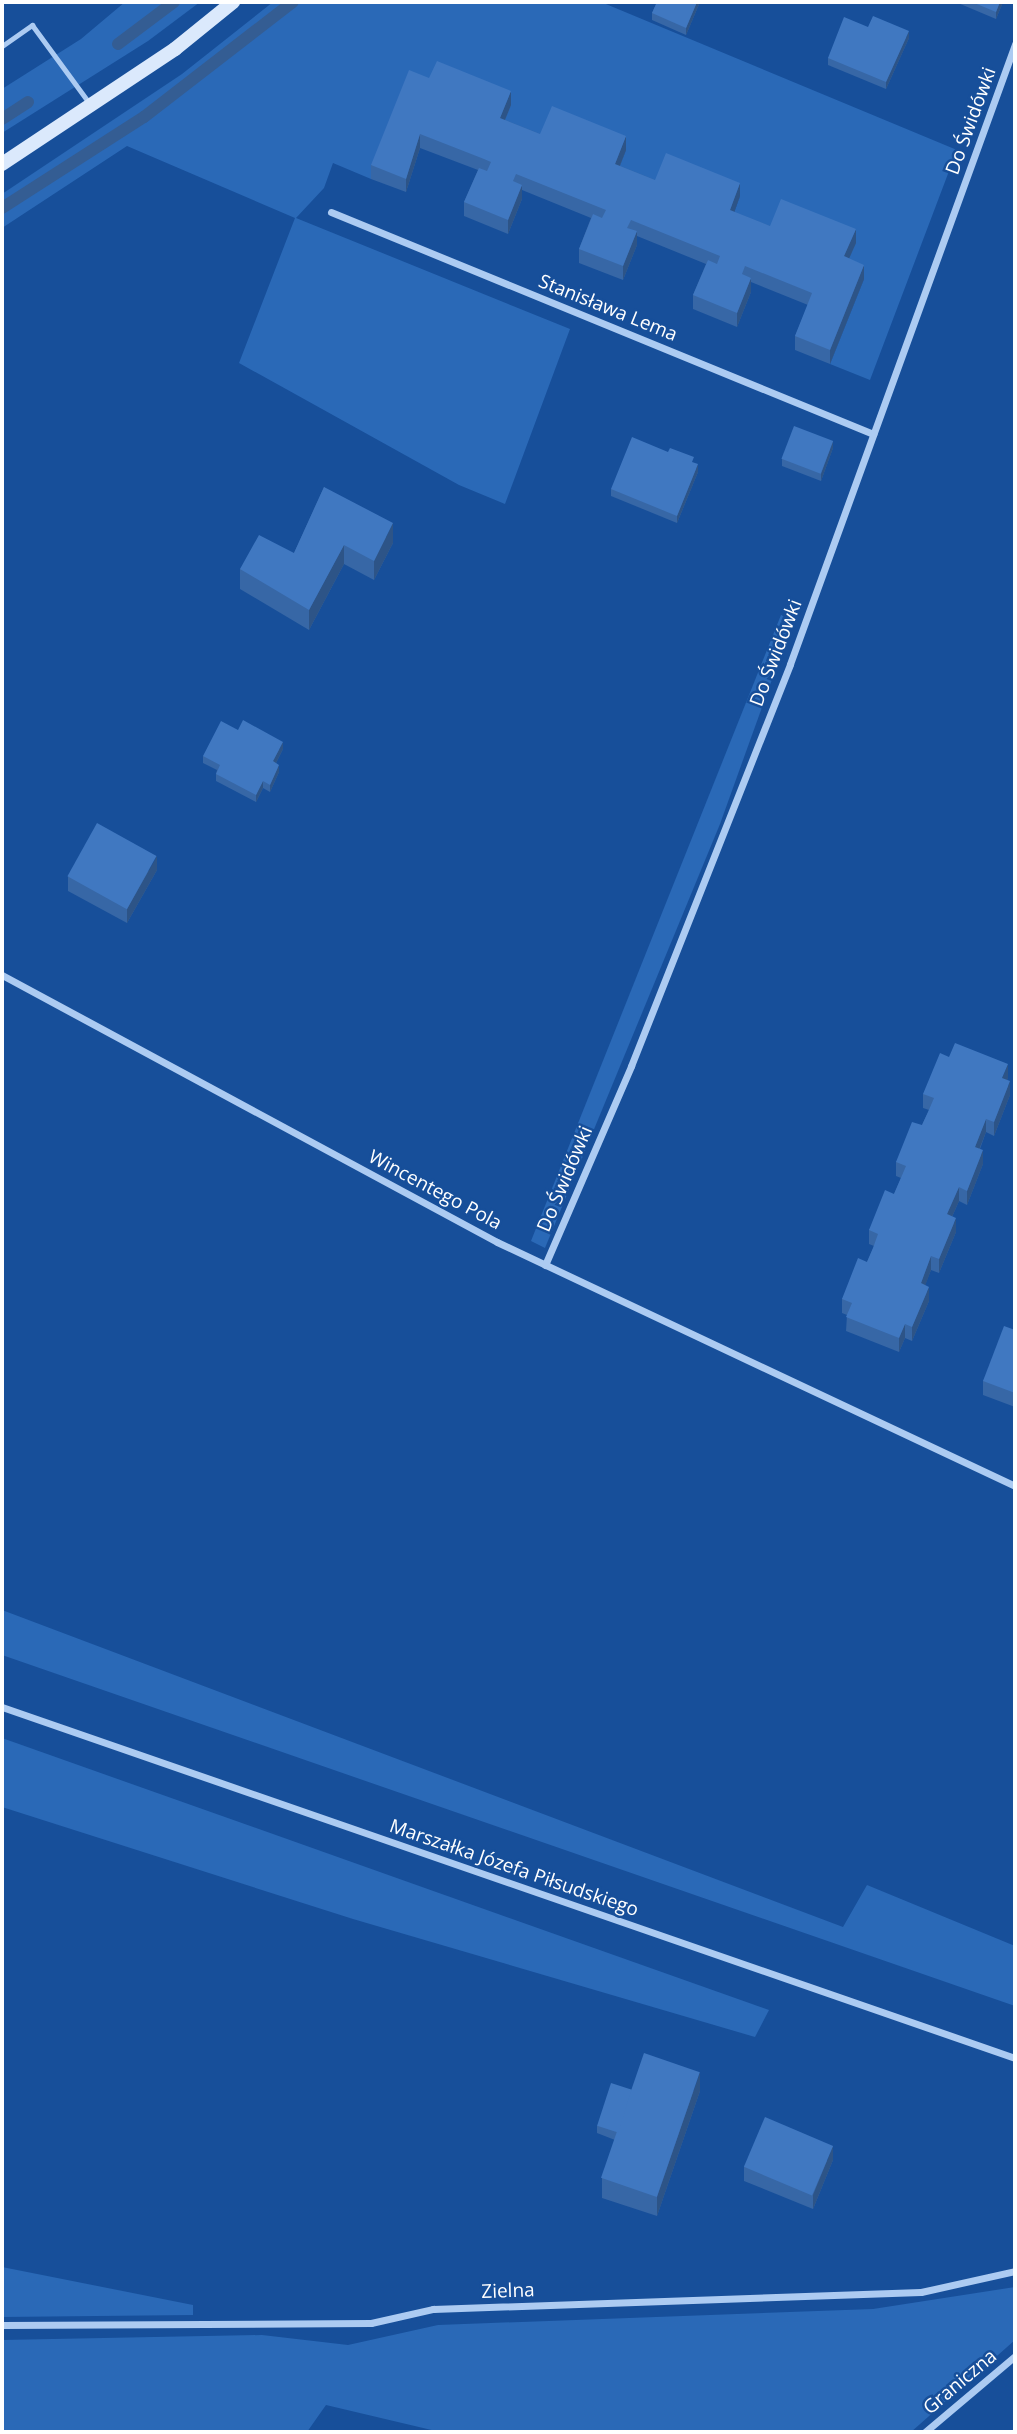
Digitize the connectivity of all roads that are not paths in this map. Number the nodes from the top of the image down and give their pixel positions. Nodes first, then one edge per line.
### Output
1 (233, 2) edge
2 (1015, 44) edge
3 (2, 46) edge
4 (92, 106) junction
5 (2, 164) edge
6 (331, 212) dead end
7 (873, 434) junction
8 (2, 975) edge
9 (545, 1265) junction
10 (1015, 1486) edge
11 (2, 1707) edge
12 (1015, 2058) edge
13 (1015, 2271) edge
14 (2, 2325) edge
15 (1015, 2356) edge
16 (925, 2432) edge

1 - 4 main road
2 - 7 street, Do Świdówki
3 - 4 lane
4 - 5 main road
6 - 7 street, Stanisława Lema
7 - 9 street, Do Świdówki
8 - 9 street, Wincentego Pola
9 - 10 street, Wincentego Pola
11 - 12 street, Marszałka Józefa Piłsudskiego
13 - 14 street, Zielna
15 - 16 street, Graniczna

